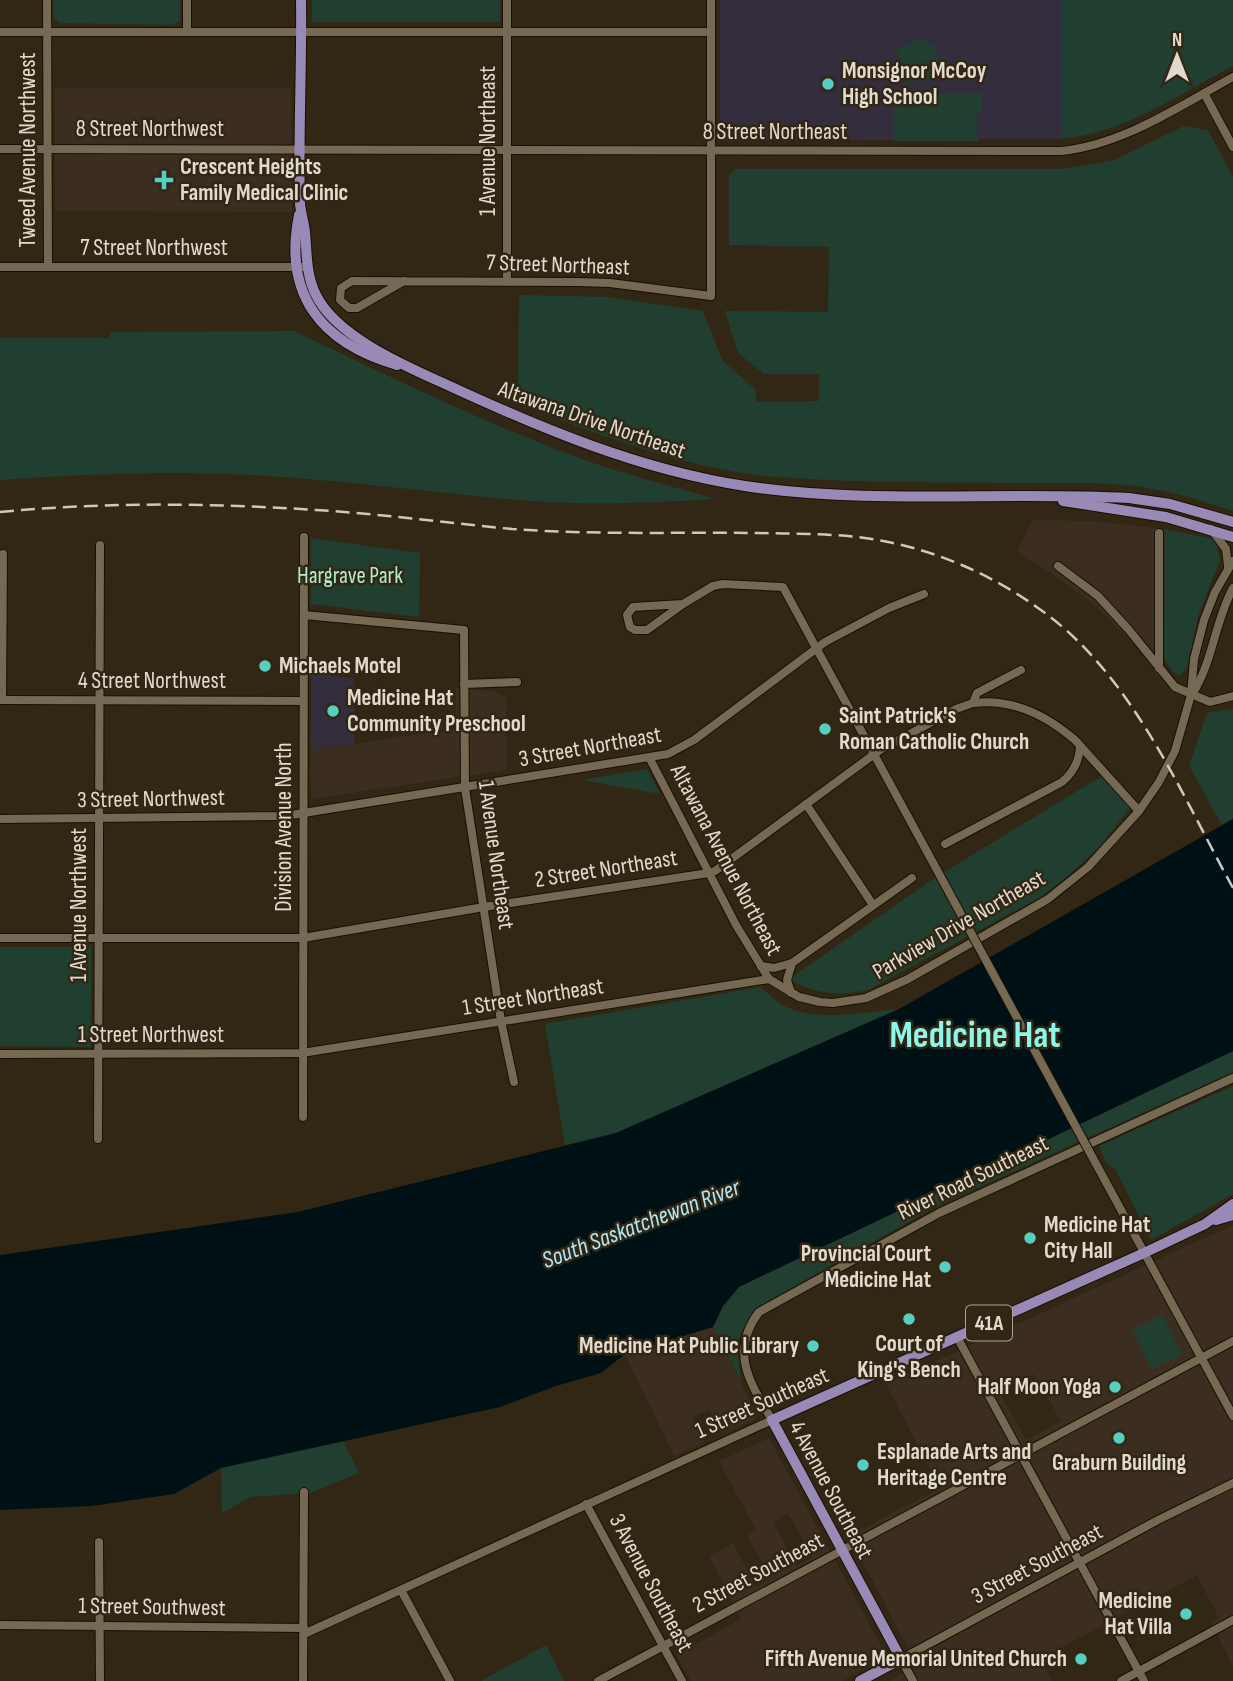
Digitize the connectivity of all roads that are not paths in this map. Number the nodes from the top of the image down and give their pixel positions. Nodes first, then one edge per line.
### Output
1 (47, 0) edge
2 (187, 0) edge
3 (301, 0) edge
4 (508, 0) edge
5 (711, 0) edge
6 (0, 32) edge
7 (47, 32) junction
8 (187, 32) junction
9 (302, 32) junction
10 (508, 32) junction
11 (711, 32) junction
12 (1233, 77) edge
13 (1204, 93) junction
14 (1233, 147) edge
15 (0, 149) edge
16 (47, 149) junction
17 (300, 149) junction
18 (507, 151) junction
19 (711, 151) junction
20 (0, 267) edge
21 (48, 267) junction
22 (302, 267) junction
23 (404, 281) junction
24 (507, 282) junction
25 (412, 369) junction
26 (1017, 497) junction
27 (1233, 523) edge
28 (1210, 528) junction
29 (1159, 533) dead end
30 (304, 537) dead end
31 (1233, 537) edge
32 (100, 545) dead end
33 (3, 554) dead end
34 (1231, 564) edge
35 (1058, 566) dead end
36 (1233, 588) edge
37 (924, 594) dead end
38 (683, 604) junction
39 (304, 615) junction
40 (818, 649) junction
41 (1159, 668) junction
42 (1020, 670) dead end
43 (517, 682) dead end
44 (464, 684) junction
45 (1191, 695) junction
46 (1233, 696) edge
47 (1, 700) edge
48 (99, 700) junction
49 (303, 701) junction
50 (973, 703) junction
51 (1080, 747) junction
52 (874, 754) junction
53 (650, 759) junction
54 (465, 788) junction
55 (806, 804) junction
56 (1139, 811) junction
57 (303, 814) junction
58 (0, 819) edge
59 (99, 819) junction
60 (945, 844) dead end
61 (709, 873) junction
62 (912, 878) dead end
63 (873, 905) junction
64 (484, 907) junction
65 (0, 938) edge
66 (98, 938) junction
67 (303, 938) junction
68 (792, 963) junction
69 (761, 967) junction
70 (769, 979) junction
71 (792, 993) junction
72 (501, 1021) junction
73 (302, 1053) junction
74 (0, 1054) edge
75 (98, 1054) junction
76 (1233, 1078) edge
77 (513, 1082) dead end
78 (303, 1117) dead end
79 (98, 1139) dead end
80 (1233, 1204) edge
81 (1233, 1214) edge
82 (1205, 1224) junction
83 (1144, 1253) junction
84 (746, 1334) joint
85 (957, 1337) junction
86 (1233, 1341) edge
87 (1202, 1357) junction
88 (1233, 1416) edge
89 (772, 1420) junction
90 (1020, 1453) junction
91 (1233, 1483) edge
92 (304, 1492) dead end
93 (586, 1504) junction
94 (99, 1542) dead end
95 (842, 1550) junction
96 (1080, 1562) junction
97 (401, 1590) junction
98 (1233, 1620) edge
99 (0, 1625) edge
100 (99, 1626) junction
101 (304, 1631) junction
102 (663, 1646) junction
103 (901, 1659) junction
104 (1139, 1671) junction
105 (100, 1681) edge
106 (303, 1681) edge
107 (450, 1681) edge
108 (598, 1681) edge
109 (682, 1681) edge
110 (860, 1681) edge
111 (913, 1681) edge
112 (1121, 1681) edge
113 (1144, 1681) edge

1 - 7 street, Tweed Avenue Northwest
2 - 8 street
3 - 9 main road
4 - 10 street, 1 Avenue Northeast
5 - 11 street
6 - 7 street
7 - 8 street
7 - 16 street, Tweed Avenue Northwest
8 - 9 street
9 - 10 street
9 - 17 main road
10 - 11 street
10 - 18 street, 1 Avenue Northeast
11 - 19 street
12 - 13 street, 8 Street Northeast
13 - 14 street
13 - 19 street, 8 Street Northeast
15 - 16 street, 8 Street Northwest
16 - 17 street, 8 Street Northwest
16 - 21 street, Tweed Avenue Northwest
17 - 18 street, 8 Street Northeast
17 - 22 main road
18 - 19 street, 8 Street Northeast
18 - 24 street, 1 Avenue Northeast
19 - 24 street, 7 Street Northeast
20 - 21 street, 7 Street Northwest
21 - 22 street, 7 Street Northwest
22 - 25 main road, Altawana Drive Northeast
22 - 25 main road, Altawana Drive Northeast
23 - 23 street, 7 Street Northeast
23 - 24 street, 7 Street Northeast
25 - 26 main road, Altawana Drive Northeast
26 - 27 main road, Altawana Drive Northeast
26 - 28 main road, Altawana Drive Northeast
28 - 31 main road, Altawana Drive Northeast
28 - 34 street
29 - 41 street
30 - 39 street, Division Avenue North
32 - 48 street, 1 Avenue Northwest
33 - 47 street
34 - 45 street, Parkview Drive Northeast
35 - 41 street
36 - 45 street, Parkview Drive Northeast
37 - 40 street, 3 Street Northeast
38 - 38 street
38 - 40 street
39 - 44 street, 1 Avenue Northeast
39 - 49 street, Division Avenue North
40 - 52 street
40 - 53 street, 3 Street Northeast
41 - 45 street
42 - 50 street, 2 Street Northeast
43 - 44 street
44 - 54 street, 1 Avenue Northeast
45 - 46 street
45 - 56 street, Parkview Drive Northeast
47 - 48 street, 4 Street Northwest
48 - 49 street, 4 Street Northwest
48 - 59 street, 1 Avenue Northwest
49 - 57 street, Division Avenue North
50 - 51 street
50 - 52 street, 2 Street Northeast
51 - 56 street
51 - 60 street
52 - 55 street, 2 Street Northeast
52 - 83 street, bridge
53 - 54 street, 3 Street Northeast
53 - 61 street, Altawana Avenue Northeast
54 - 57 street, 3 Street Northeast
54 - 64 street, 1 Avenue Northeast
55 - 61 street, 2 Street Northeast
55 - 63 street
56 - 71 street, Parkview Drive Northeast
57 - 59 street, 3 Street Northwest
57 - 67 street, Division Avenue North
58 - 59 street, 3 Street Northwest
59 - 66 street, 1 Avenue Northwest
61 - 64 street, 2 Street Northeast
61 - 69 street, Altawana Avenue Northeast
62 - 63 street
63 - 68 street
64 - 67 street, 2 Street Northeast
64 - 72 street, 1 Avenue Northeast
65 - 66 street, 2 Street Northeast
66 - 67 street, 2 Street Northeast
66 - 75 street, 1 Avenue Northwest
67 - 73 street, Division Avenue North
68 - 69 street
68 - 71 street
69 - 70 street, Altawana Avenue Northeast
70 - 71 street, Parkview Drive Northeast
70 - 72 street, 1 Street Northeast
72 - 73 street, 1 Street Northeast
72 - 77 street, 1 Avenue Northeast
73 - 75 street, 1 Street Northwest
73 - 78 street, Division Avenue North
74 - 75 street, 1 Street Northwest
75 - 79 street, 1 Avenue Northwest
76 - 84 street, River Road Southeast
80 - 82 main road, 1 Street Southeast / 41A
81 - 82 main road
82 - 83 main road, 1 Street Southeast / 41A
83 - 85 main road, 1 Street Southeast / 41A
83 - 87 street
84 - 89 street, 4 Avenue Southeast
85 - 89 main road, 1 Street Southeast / 41A
85 - 90 street
86 - 87 street, 2 Street Southeast
87 - 88 street
87 - 90 street, 2 Street Southeast
89 - 93 street, 1 Street Southeast
89 - 95 main road, 4 Avenue Southeast
90 - 95 street, 2 Street Southeast
90 - 96 street
91 - 96 street, 3 Street Southeast
92 - 101 street
93 - 97 street, 1 Street Southeast
93 - 102 street, 3 Avenue Southeast
94 - 100 street
95 - 102 street, 2 Street Southeast
95 - 103 main road, 4 Avenue Southeast
96 - 103 street, 3 Street Southeast
96 - 104 street
97 - 101 street, 1 Street Southeast
97 - 107 street
98 - 104 street
99 - 100 street, 1 Street Southwest
100 - 101 street, 1 Street Southwest
100 - 105 street
101 - 106 street
102 - 108 street, 2 Street Southeast
102 - 109 street, 3 Avenue Southeast
103 - 110 main road, 3 Street Southeast
103 - 111 street
104 - 112 street
104 - 113 street

